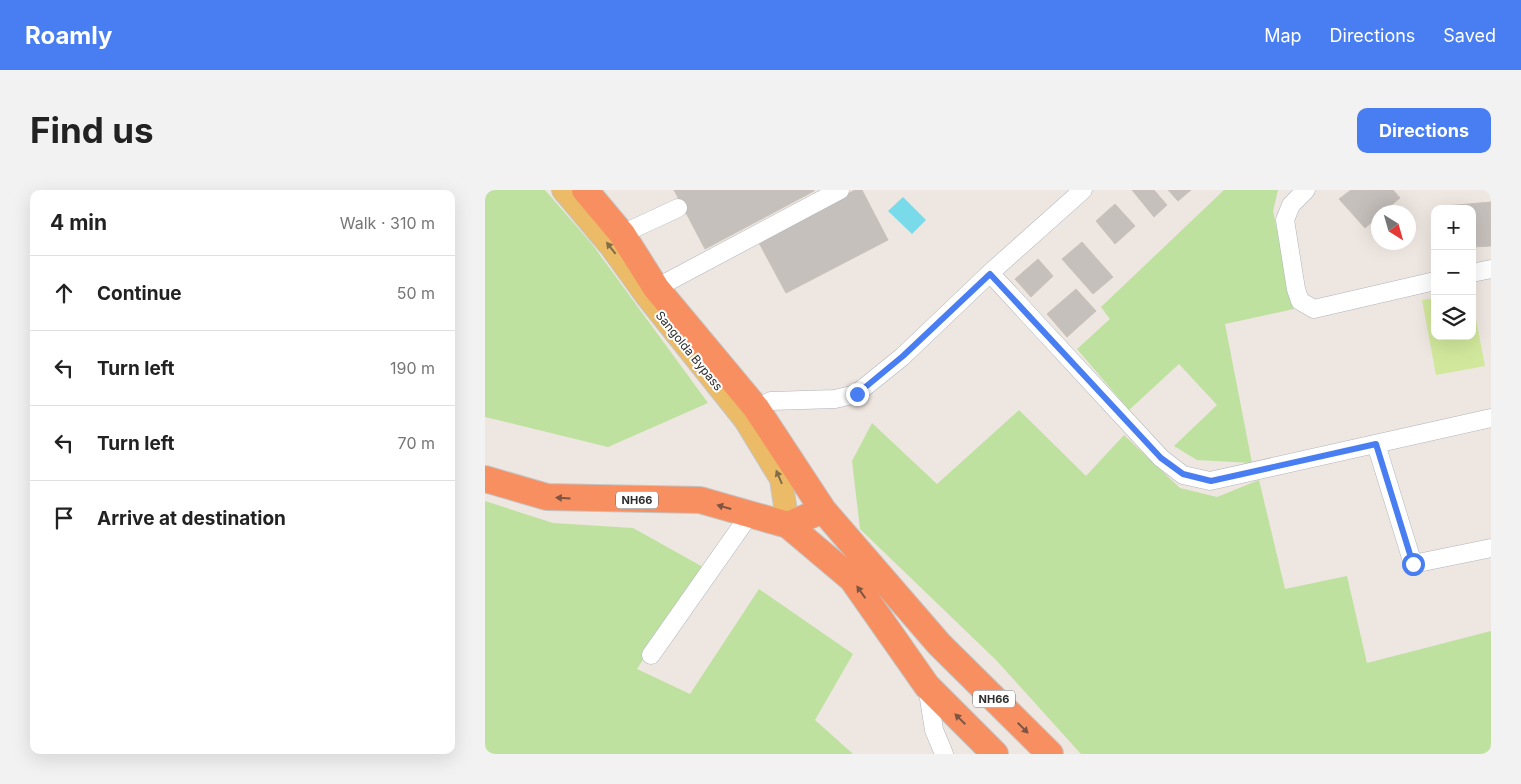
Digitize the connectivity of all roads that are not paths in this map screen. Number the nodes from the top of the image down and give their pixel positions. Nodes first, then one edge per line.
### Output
1 (563, 190) edge
2 (585, 190) edge
3 (839, 190) edge
4 (1083, 190) edge
5 (1305, 190) edge
6 (679, 208) dead end
7 (622, 234) junction
8 (1491, 269) edge
9 (1476, 272) edge
10 (990, 274) junction
11 (1431, 282) edge
12 (656, 288) junction
13 (756, 408) junction
14 (1491, 418) edge
15 (1376, 444) junction
16 (485, 479) edge
17 (823, 510) junction
18 (750, 514) junction
19 (788, 525) junction
20 (1491, 548) edge
21 (651, 655) dead end
22 (927, 686) junction
23 (943, 754) edge
24 (995, 754) edge
25 (1050, 754) edge

19 -> 1 main road, Sangolda Bypass
2 - 7 highway, Sangolda Bypass
3 - 12 street
4 - 10 street
5 - 11 street
6 - 7 street
7 - 12 highway, Sangolda Bypass
8 - 9 street
10 - 13 street
10 - 15 street
12 - 13 highway, Sangolda Bypass
13 - 17 highway, Sangolda Bypass
14 - 15 street
15 - 20 street
18 -> 16 highway, NH66
17 - 19 highway
17 -> 25 highway, NH66
18 - 19 highway, NH66
18 - 21 street
22 -> 19 highway
22 - 23 street
24 -> 22 highway

